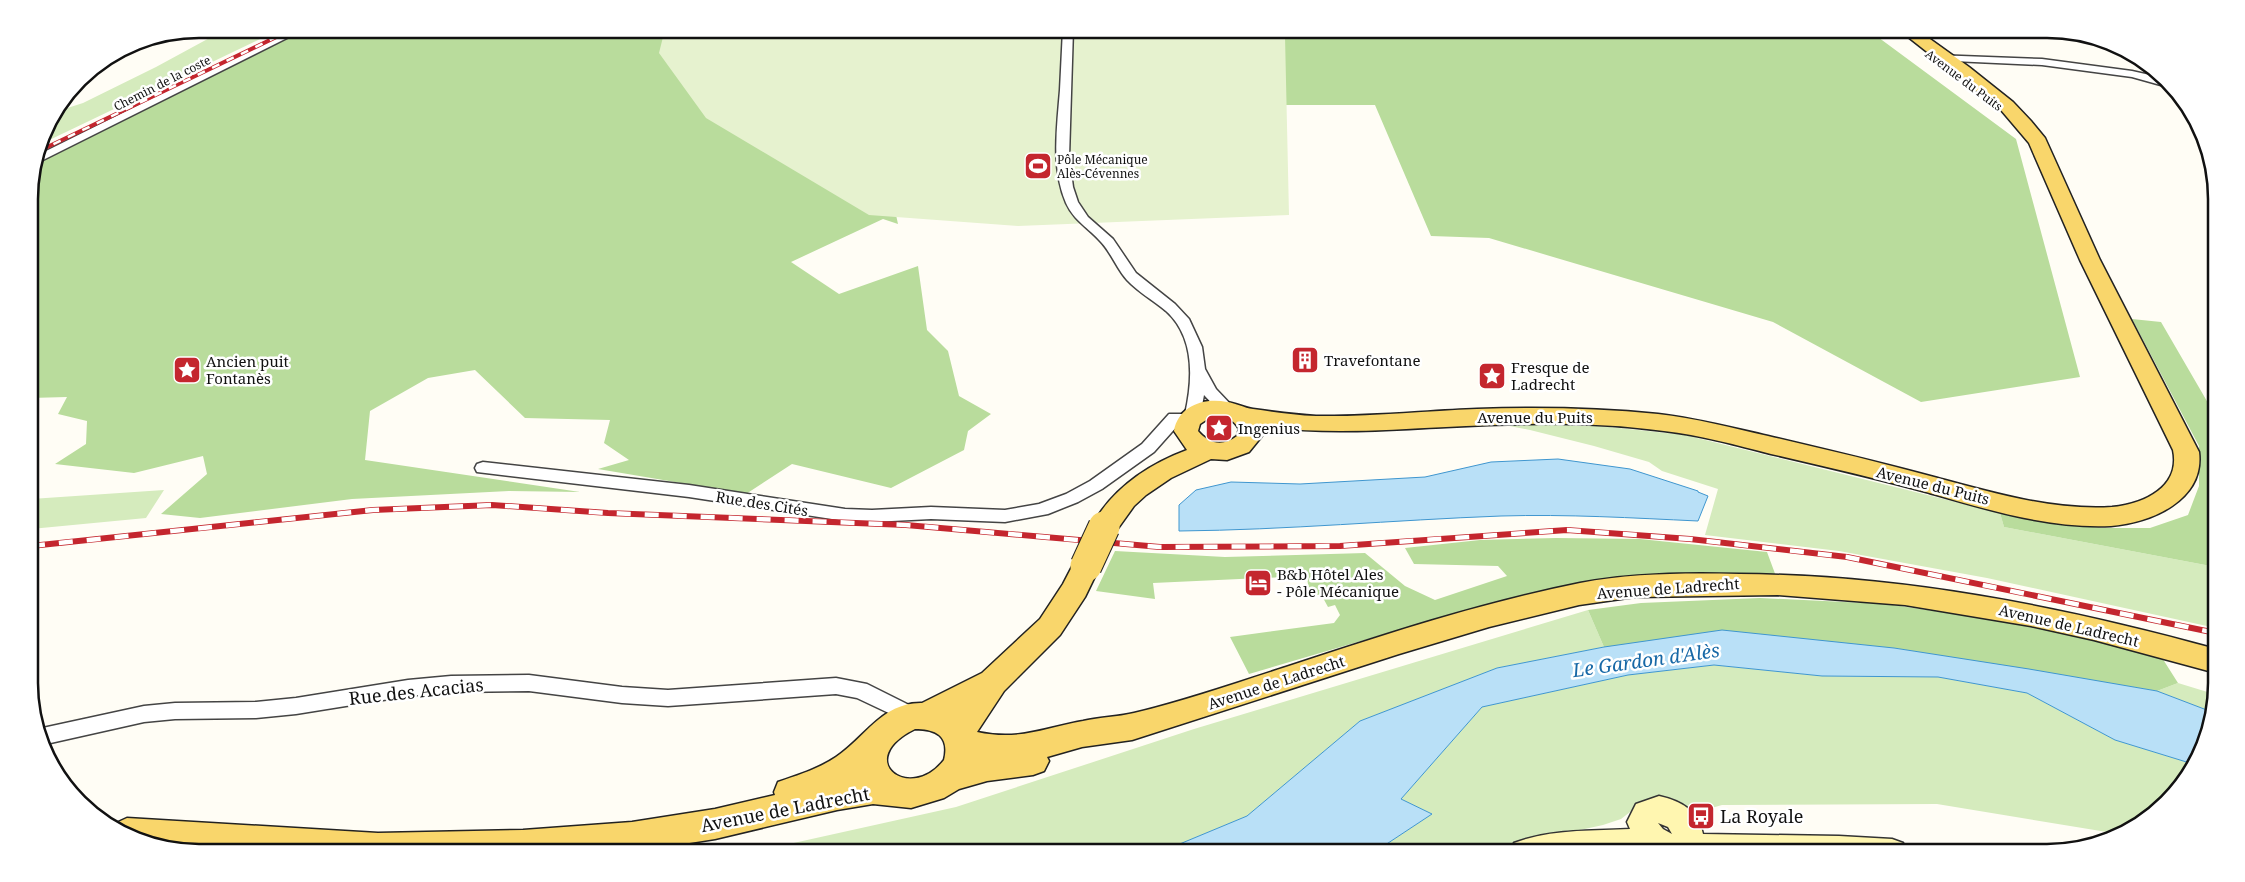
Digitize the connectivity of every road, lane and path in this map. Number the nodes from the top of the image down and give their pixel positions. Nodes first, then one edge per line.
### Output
1 (282, 38) edge
2 (1068, 38) edge
3 (1910, 38) edge
4 (1917, 38) edge
5 (1991, 60) junction
6 (1946, 62) junction
7 (2156, 81) edge
8 (43, 158) edge
9 (1198, 369) junction
10 (1188, 422) junction
11 (1239, 422) junction
12 (1208, 451) junction
13 (483, 468) dead end
14 (1149, 480) junction
15 (2208, 659) edge
16 (993, 682) junction
17 (879, 700) junction
18 (920, 716) junction
19 (1132, 728) junction
20 (46, 735) edge
21 (879, 738) junction
22 (959, 738) junction
23 (950, 777) junction
24 (898, 792) junction
25 (142, 834) edge
26 (300, 844) edge
27 (530, 844) edge
28 (537, 844) edge
29 (1604, 844) edge
30 (1664, 844) edge
31 (1673, 844) edge
32 (1712, 844) edge

1 - 8 street, Chemin de la coste
2 - 9 street
3 - 6 main road, Avenue du Puits
4 - 6 main road, Avenue du Puits
5 - 6 street
5 - 6 street
5 - 7 street
6 - 11 main road, Avenue du Puits
9 - 10 street
9 - 11 street
10 - 11 main road
10 - 12 main road
10 - 13 street, Rue des Cités
10 - 14 main road
11 - 12 main road
12 - 14 main road
14 - 16 main road, bridge
15 - 19 main road, Avenue de Ladrecht
16 - 18 main road
16 - 22 main road
17 - 18 street, Rue des Acacias
17 - 20 street, Rue des Acacias
17 - 21 street
18 - 21 main road
18 - 22 main road
19 - 22 main road, Avenue de Ladrecht
19 - 23 main road, Avenue de Ladrecht
21 - 24 main road
21 - 27 main road, Avenue de Ladrecht
22 - 23 main road
23 - 24 main road
24 - 28 main road, Avenue de Ladrecht
25 - 26 main road, Avenue de Ladrecht
29 - 30 main road
31 - 32 main road

